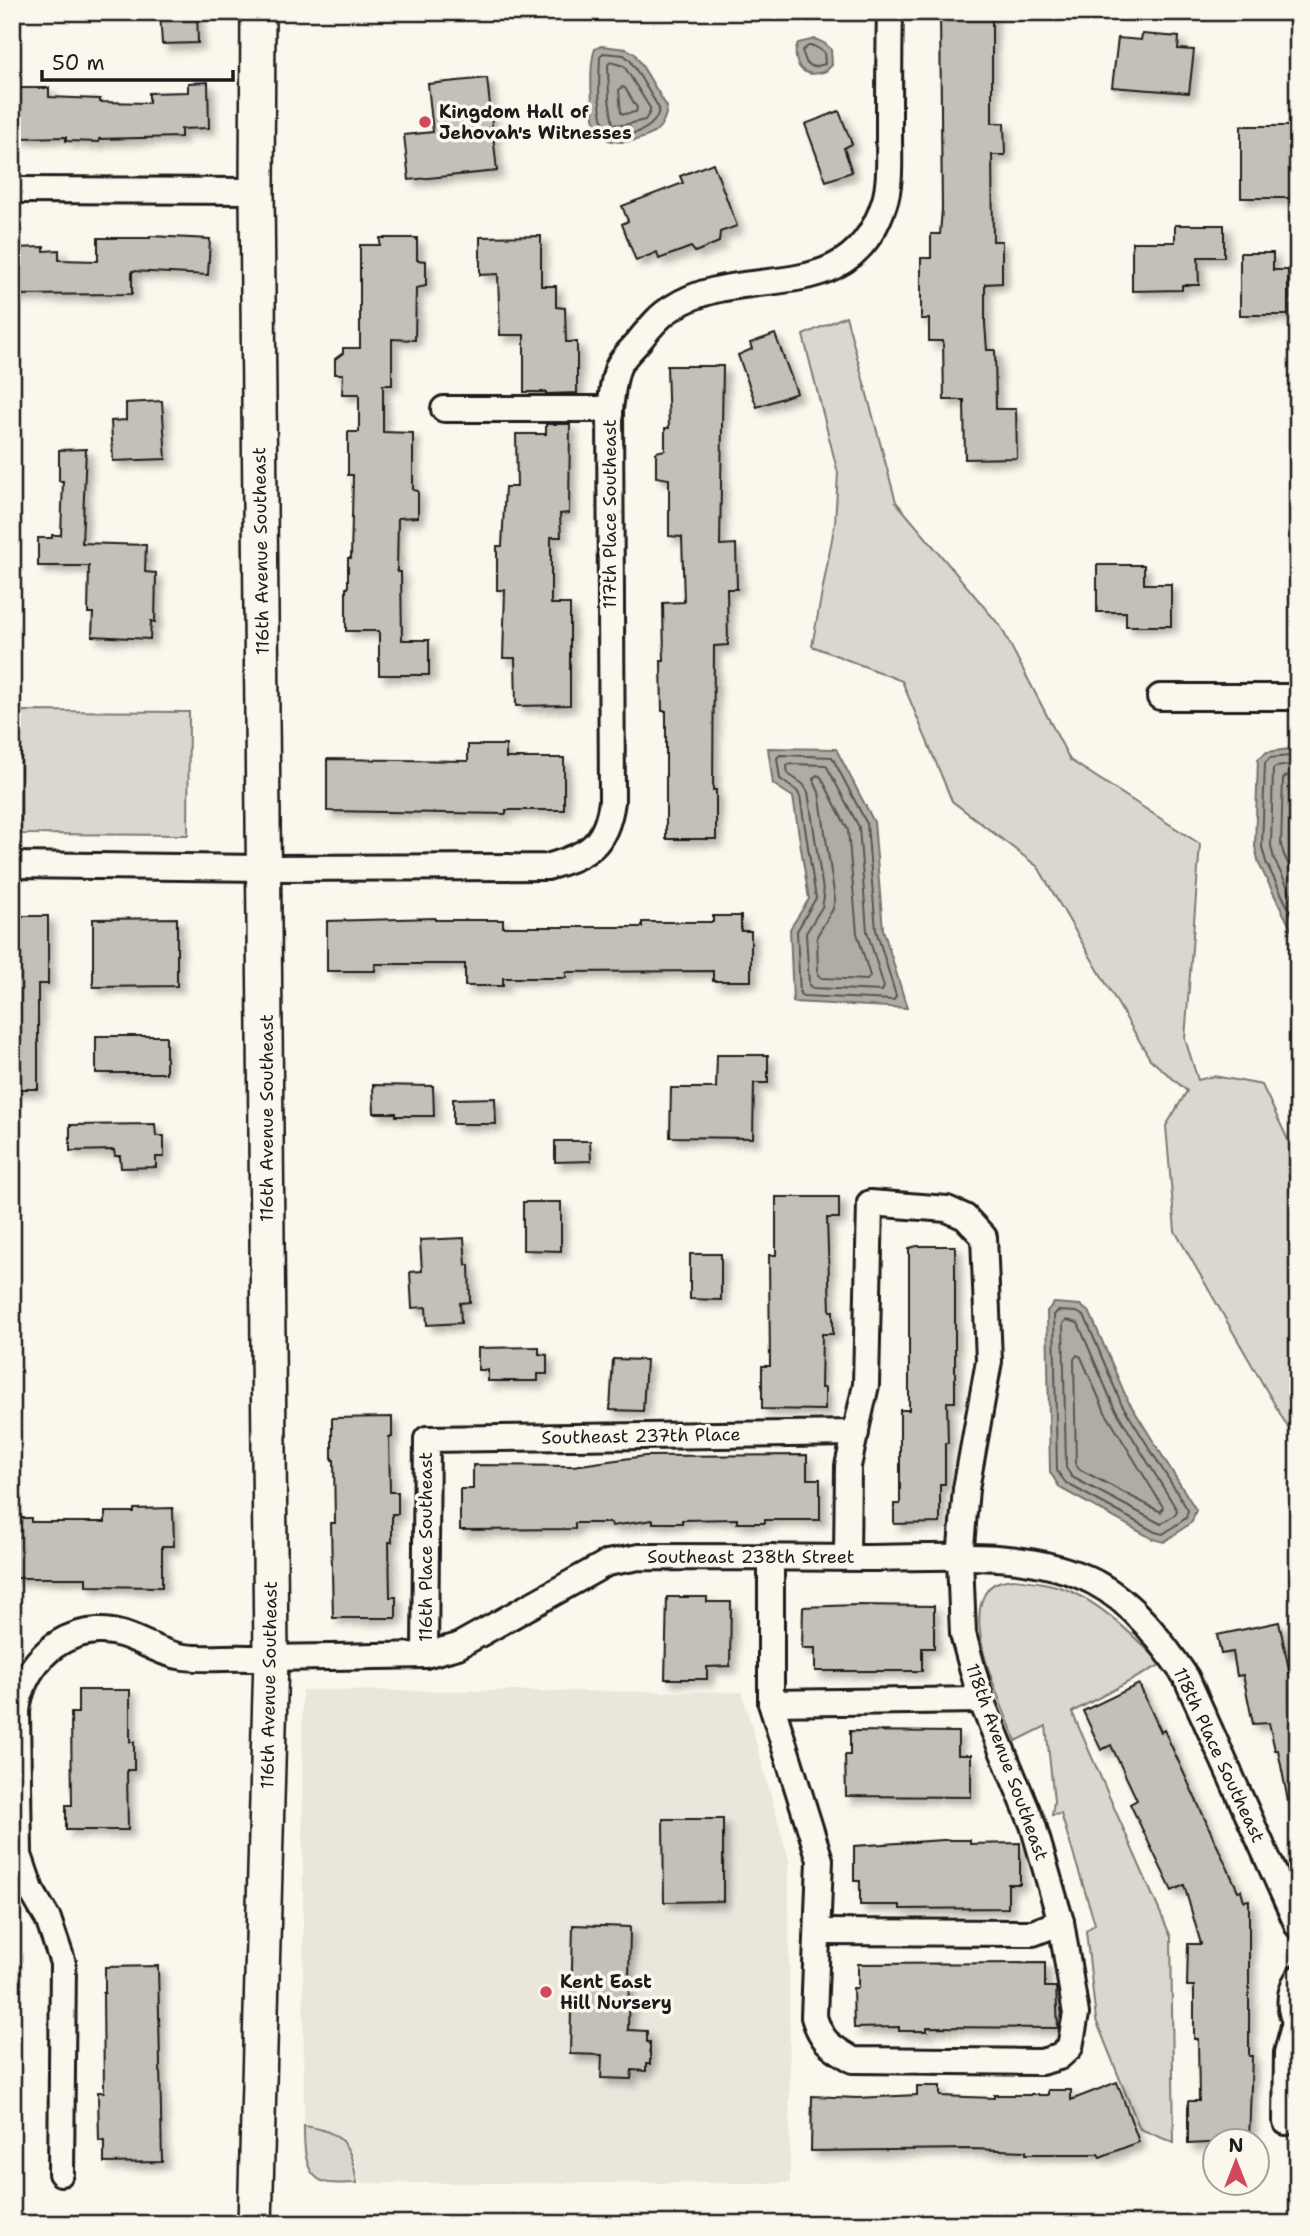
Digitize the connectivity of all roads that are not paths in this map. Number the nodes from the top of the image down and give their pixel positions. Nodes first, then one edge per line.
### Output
1 (258, 12) edge
2 (890, 12) edge
3 (12, 190) edge
4 (257, 191) junction
5 (444, 409) dead end
6 (610, 409) junction
7 (1160, 696) dead end
8 (1298, 697) edge
9 (12, 866) edge
10 (265, 868) junction
11 (856, 1433) junction
12 (427, 1439) joint
13 (771, 1558) junction
14 (847, 1558) junction
15 (960, 1558) junction
16 (425, 1655) junction
17 (271, 1658) junction
18 (981, 1700) junction
19 (771, 1703) junction
20 (1061, 1922) junction
21 (1298, 1926) edge
22 (818, 1932) junction
23 (1298, 1978) edge
24 (1296, 2024) edge
25 (1286, 2122) dead end
26 (61, 2173) dead end
27 (255, 2224) edge

1 - 4 main road, 116th Avenue Southeast
2 - 6 street, 117th Place Southeast
3 - 4 street
4 - 10 main road, 116th Avenue Southeast
5 - 6 street
6 - 10 street, 117th Place Southeast
7 - 8 street
9 - 10 street, 117th Place Southeast
10 - 17 main road, 116th Avenue Southeast
11 - 12 street, Southeast 237th Place
11 - 14 street
11 - 15 street, 118th Avenue Southeast
12 - 16 street, 116th Place Southeast
13 - 14 street, Southeast 238th Street
13 - 16 street, Southeast 238th Street
13 - 19 street
14 - 15 street, Southeast 238th Street
15 - 18 street, 118th Avenue Southeast
15 - 21 street, 118th Place Southeast
16 - 17 street, Southeast 238th Street
17 - 26 street, Southeast 238th Street
17 - 27 main road, 116th Avenue Southeast
18 - 19 street
18 - 20 street, 118th Avenue Southeast
19 - 22 street
20 - 22 street
20 - 22 street, 118th Avenue Southeast
23 - 24 street
24 - 25 street

